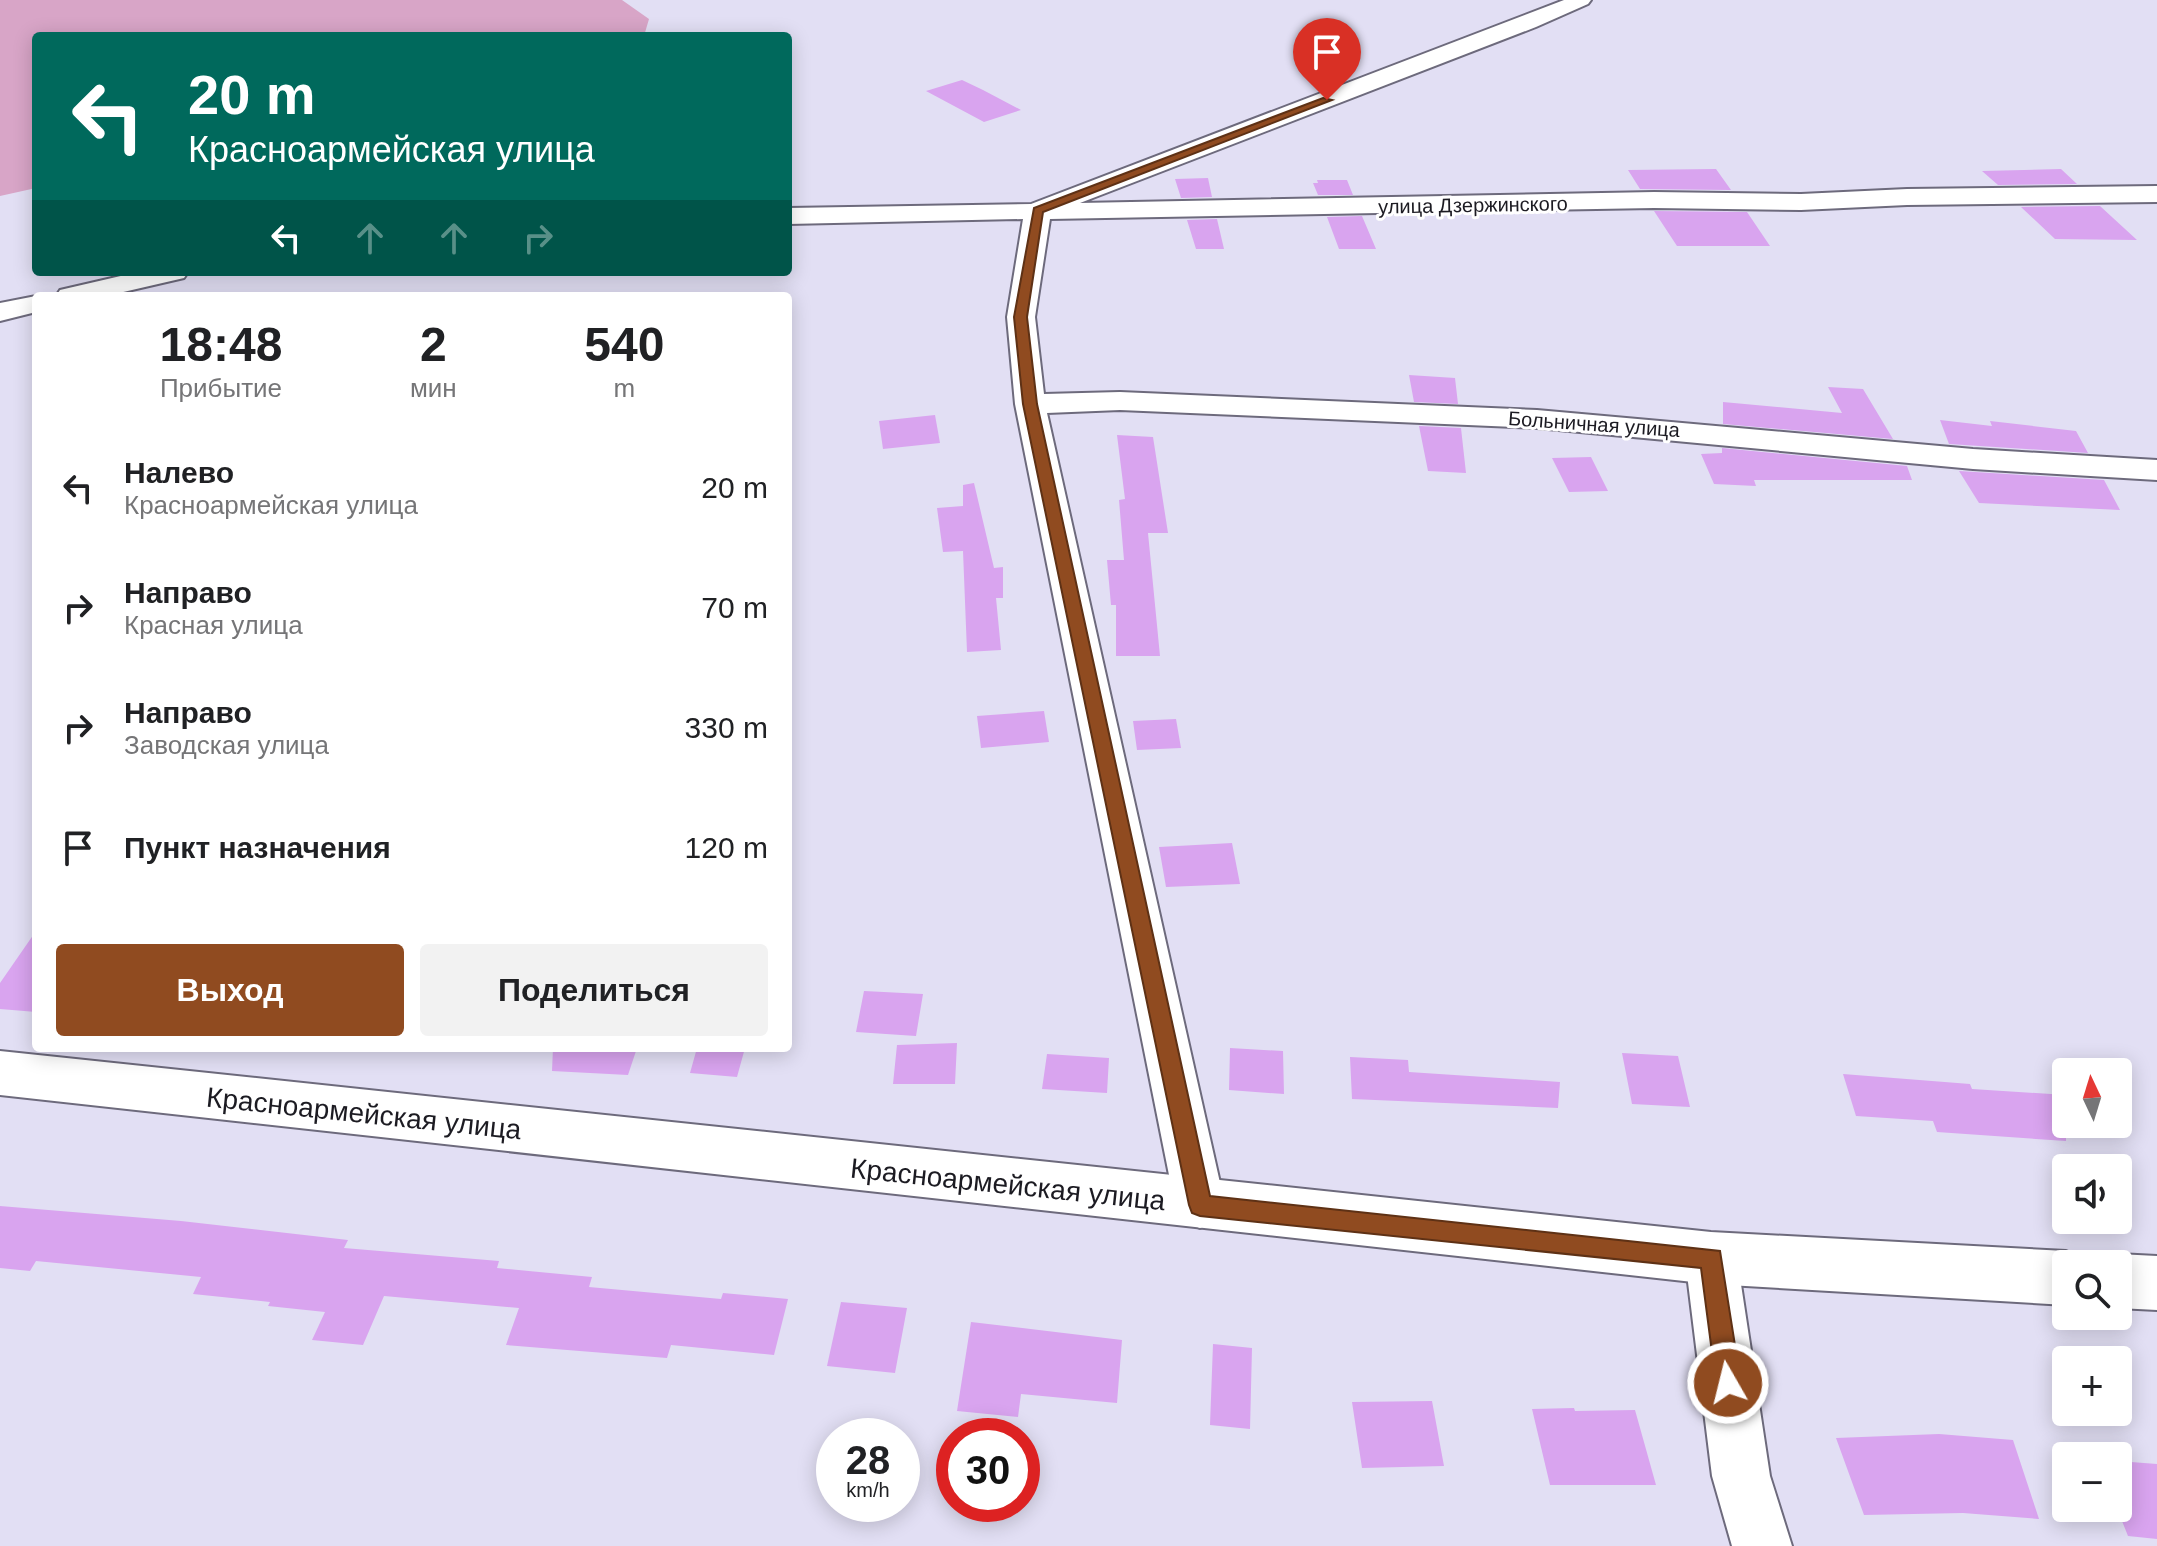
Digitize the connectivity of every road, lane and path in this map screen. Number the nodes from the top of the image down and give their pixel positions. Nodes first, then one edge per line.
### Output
1 (1581, 0) edge
2 (2157, 194) edge
3 (1038, 210) junction
4 (792, 216) edge
5 (157, 276) edge
6 (87, 292) edge
7 (32, 305) edge
8 (0, 312) edge
9 (1030, 404) junction
10 (2157, 470) edge
11 (0, 1073) edge
12 (1200, 1205) junction
13 (1711, 1258) junction
14 (2052, 1277) edge
15 (2132, 1282) edge
16 (2157, 1283) edge
17 (1762, 1546) edge

1 - 3 street
2 - 3 street, улица Дзержинского
3 - 4 street, улица Дзержинского
3 - 9 street
5 - 6 street
7 - 8 street
9 - 10 street, Больничная улица
9 - 12 street
11 - 12 main road, Красноармейская улица
12 - 13 main road, Красноармейская улица
13 - 14 main road, Красноармейская улица
13 - 17 street
15 - 16 main road

